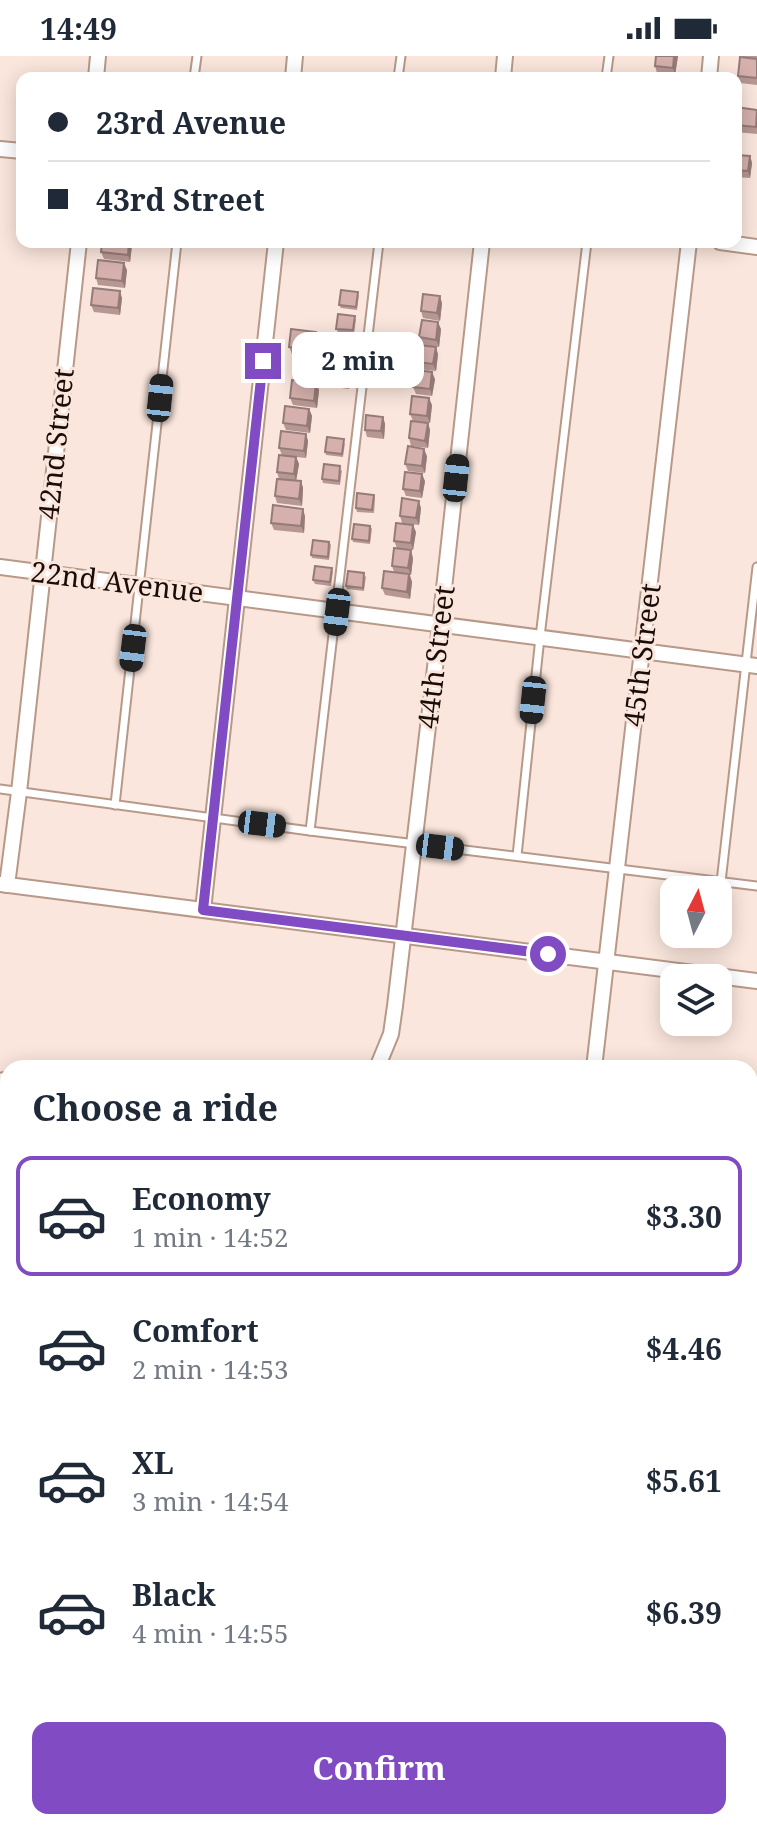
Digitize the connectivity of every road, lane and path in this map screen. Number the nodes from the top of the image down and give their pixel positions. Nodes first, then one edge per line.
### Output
1 (78, 248) edge
2 (176, 248) edge
3 (275, 248) edge
4 (378, 248) edge
5 (481, 248) edge
6 (586, 248) edge
7 (688, 248) edge
8 (0, 567) edge
9 (757, 567) edge
10 (42, 573) junction
11 (140, 586) junction
12 (238, 598) junction
13 (337, 612) junction
14 (440, 625) junction
15 (540, 637) junction
16 (643, 651) junction
17 (752, 665) edge
18 (0, 789) edge
19 (19, 792) junction
20 (115, 805) junction
21 (214, 818) junction
22 (310, 831) junction
23 (414, 843) junction
24 (517, 856) junction
25 (617, 868) junction
26 (676, 876) edge
27 (722, 876) edge
28 (732, 883) edge
29 (3, 885) edge
30 (757, 886) edge
31 (203, 910) junction
32 (402, 936) junction
33 (606, 962) junction
34 (757, 981) edge
35 (380, 1060) edge
36 (596, 1060) edge

1 - 10 street, 42nd Street
2 - 11 lane
3 - 12 street
4 - 13 lane
5 - 14 street, 44th Street
6 - 15 lane
7 - 16 street, 45th Street
8 - 10 street, 22nd Avenue
9 - 17 lane
10 - 11 street, 22nd Avenue
10 - 19 street, 42nd Street
11 - 12 street, 22nd Avenue
11 - 20 lane
12 - 13 street, 22nd Avenue
12 - 21 street
13 - 14 street, 22nd Avenue
13 - 22 lane
14 - 15 street, 22nd Avenue
14 - 23 street, 44th Street
15 - 16 street, 22nd Avenue
15 - 24 lane
16 - 17 street, 22nd Avenue
16 - 25 street, 45th Street
17 - 27 lane
18 - 19 lane
19 - 20 lane
19 - 29 street, 42nd Street
20 - 21 lane
21 - 22 lane
21 - 31 street
22 - 23 lane
23 - 24 lane
23 - 32 street, 44th Street
24 - 25 lane
25 - 26 lane
25 - 33 street, 45th Street
28 - 30 lane
29 - 31 street
31 - 32 street
32 - 33 street
32 - 35 street, 44th Street
33 - 34 street
33 - 36 street, 45th Street

